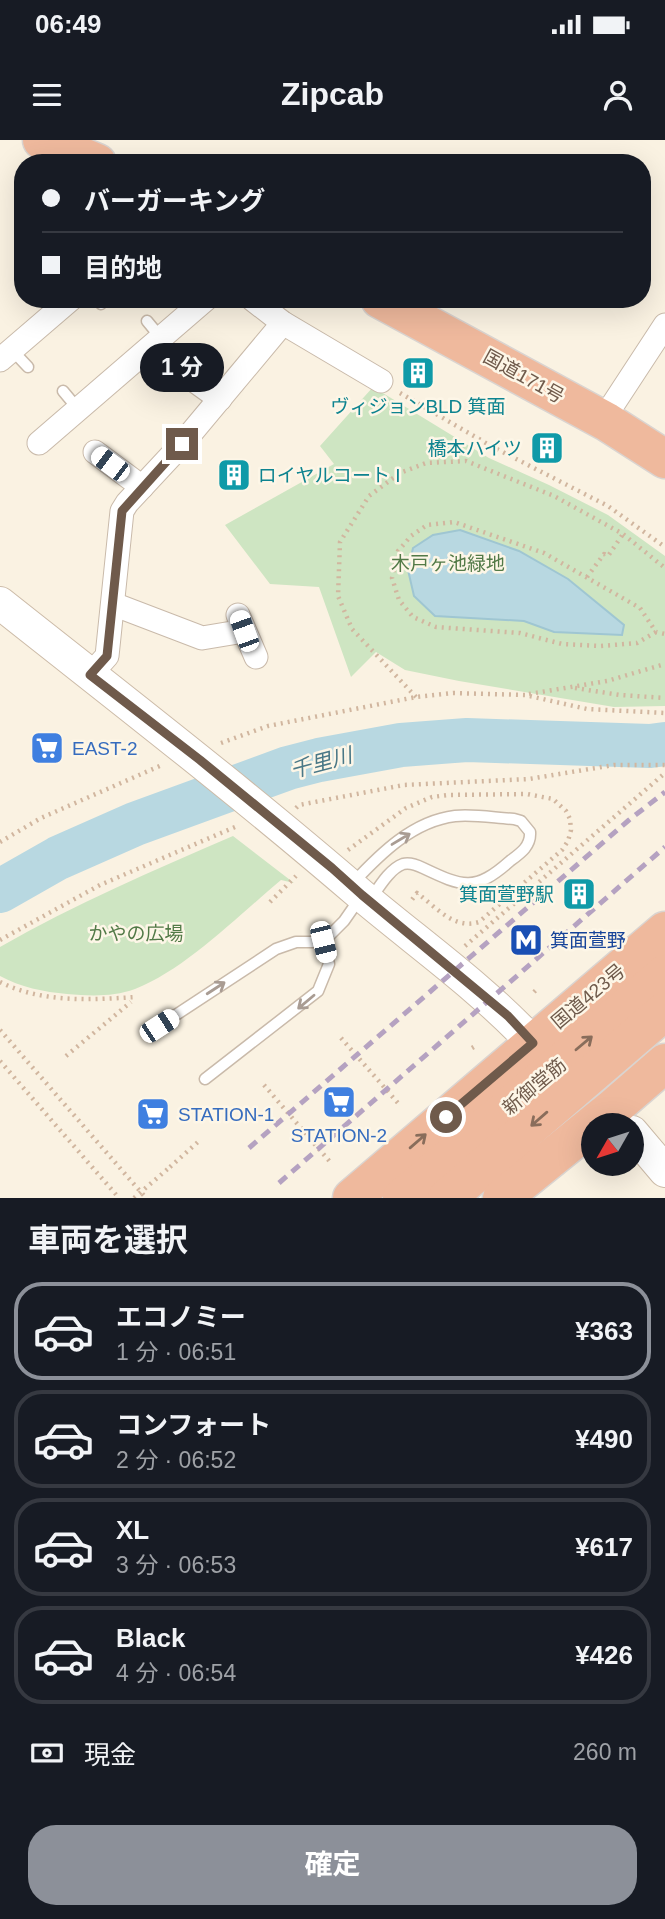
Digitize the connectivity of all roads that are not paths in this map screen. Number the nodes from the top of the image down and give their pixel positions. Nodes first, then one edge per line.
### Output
1 (42, 140) edge
2 (83, 152) edge
3 (61, 308) edge
4 (190, 308) edge
5 (264, 308) edge
6 (397, 308) edge
7 (283, 323) junction
8 (665, 326) edge
9 (6, 355) edge
10 (28, 368) dead end
11 (177, 368) dead end
12 (381, 382) road end
13 (62, 391) dead end
14 (219, 398) junction
15 (78, 409) junction
16 (607, 422) junction
17 (39, 443) dead end
18 (94, 452) dead end
19 (665, 459) edge
20 (142, 487) junction
21 (0, 603) edge
22 (113, 604) junction
23 (256, 657) dead end
24 (90, 675) junction
25 (361, 894) junction
26 (665, 931) edge
27 (323, 942) junction
28 (665, 974) edge
29 (665, 1011) edge
30 (159, 1026) dead end
31 (533, 1043) junction
32 (665, 1063) edge
33 (205, 1079) dead end
34 (629, 1113) edge
35 (644, 1146) edge
36 (581, 1148) edge
37 (665, 1171) edge
38 (352, 1198) edge
39 (402, 1198) edge
40 (447, 1198) edge
41 (502, 1198) edge

1 - 2 highway
3 - 9 street
4 - 15 street
5 - 7 street
6 - 16 highway, 国道171号
7 - 12 street
7 - 14 street
8 - 16 street
9 - 10 lane
11 - 14 street
13 - 15 lane
14 - 20 street
15 - 17 street
16 - 19 highway, 国道171号
18 - 20 street
20 - 22 street
21 - 24 street
22 - 23 street
22 - 24 street
24 - 25 street
25 -> 25 lane
25 - 27 lane
25 - 31 street
26 - 31 highway, 国道423号
30 -> 27 lane
27 -> 33 lane
39 -> 28 highway, 新御堂筋
29 -> 40 highway, 新御堂筋
38 -> 31 highway, 国道423号
32 - 34 highway
35 - 37 street
36 - 41 highway

